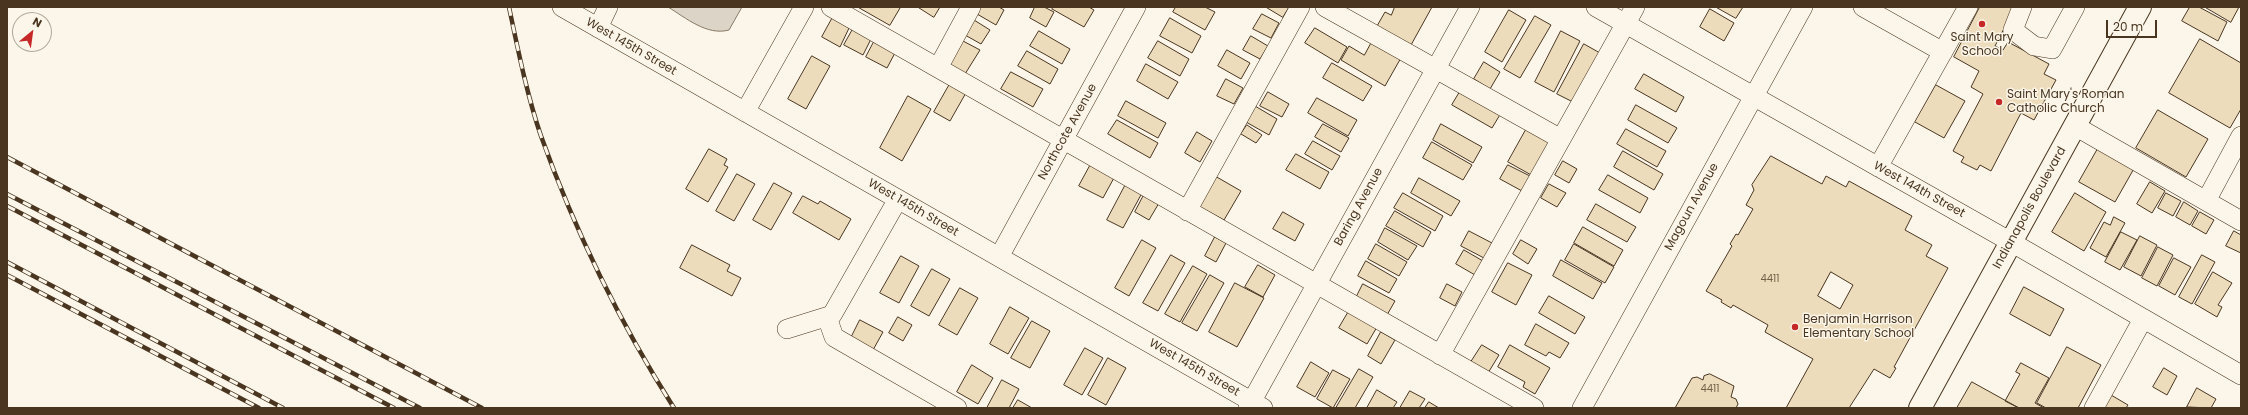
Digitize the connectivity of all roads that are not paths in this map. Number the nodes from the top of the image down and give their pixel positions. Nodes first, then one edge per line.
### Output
1 (562, 7) edge
2 (608, 7) edge
3 (804, 7) edge
4 (831, 7) edge
5 (971, 7) edge
6 (1136, 7) edge
7 (1300, 7) edge
8 (1326, 7) edge
9 (1470, 7) edge
10 (1596, 7) edge
11 (1635, 7) edge
12 (1803, 7) edge
13 (1863, 7) edge
14 (1968, 7) edge
15 (2022, 7) edge
16 (2075, 7) edge
17 (2140, 7) edge
18 (1626, 24) junction
19 (598, 28) junction
20 (1943, 52) junction
21 (938, 68) junction
22 (1436, 68) junction
23 (1754, 96) junction
24 (745, 112) junction
25 (2075, 126) junction
26 (2241, 136) edge
27 (1561, 139) junction
28 (1063, 140) junction
29 (1878, 167) junction
30 (898, 199) junction
31 (2206, 201) junction
32 (1187, 211) junction
33 (2241, 222) edge
34 (2011, 242) junction
35 (999, 257) junction
36 (1316, 285) junction
37 (827, 317) junction
38 (2143, 319) junction
39 (787, 329) dead end
40 (1440, 355) junction
41 (2241, 375) edge
42 (1254, 406) edge
43 (957, 408) edge
44 (1534, 408) edge
45 (1582, 408) edge
46 (1920, 408) edge
47 (2094, 408) edge

1 - 19 street, West 145th Street
2 - 19 street
3 - 24 street
4 - 21 street
5 - 21 street
6 - 28 street, Northcote Avenue
7 - 32 street
8 - 22 street
9 - 22 street, Baring Avenue
10 - 18 street, West 144th Street
11 - 18 street
12 - 23 street, Magoun Avenue
13 - 20 street
14 - 20 street
15 - 16 street
17 - 25 main road, Indianapolis Boulevard
18 - 23 street, West 144th Street
18 - 27 street
19 - 24 street, West 145th Street
20 - 29 street
21 - 28 street
22 - 27 street
22 - 36 street, Baring Avenue
23 - 29 street, West 144th Street
23 - 45 street, Magoun Avenue
24 - 30 street, West 145th Street
25 - 31 street
25 - 34 main road, Indianapolis Boulevard
26 - 31 street
27 - 40 street
28 - 32 street
28 - 35 street, Northcote Avenue
29 - 34 street, West 144th Street
30 - 35 street, West 145th Street
30 - 37 street
31 - 33 street
32 - 36 street
34 - 38 street, West 144th Street
34 - 46 main road, Indianapolis Boulevard
35 - 42 street, West 145th Street
36 - 40 street
36 - 42 street, Baring Avenue
37 - 39 street
37 - 43 street
38 - 41 street, West 144th Street
38 - 47 street
40 - 44 street

